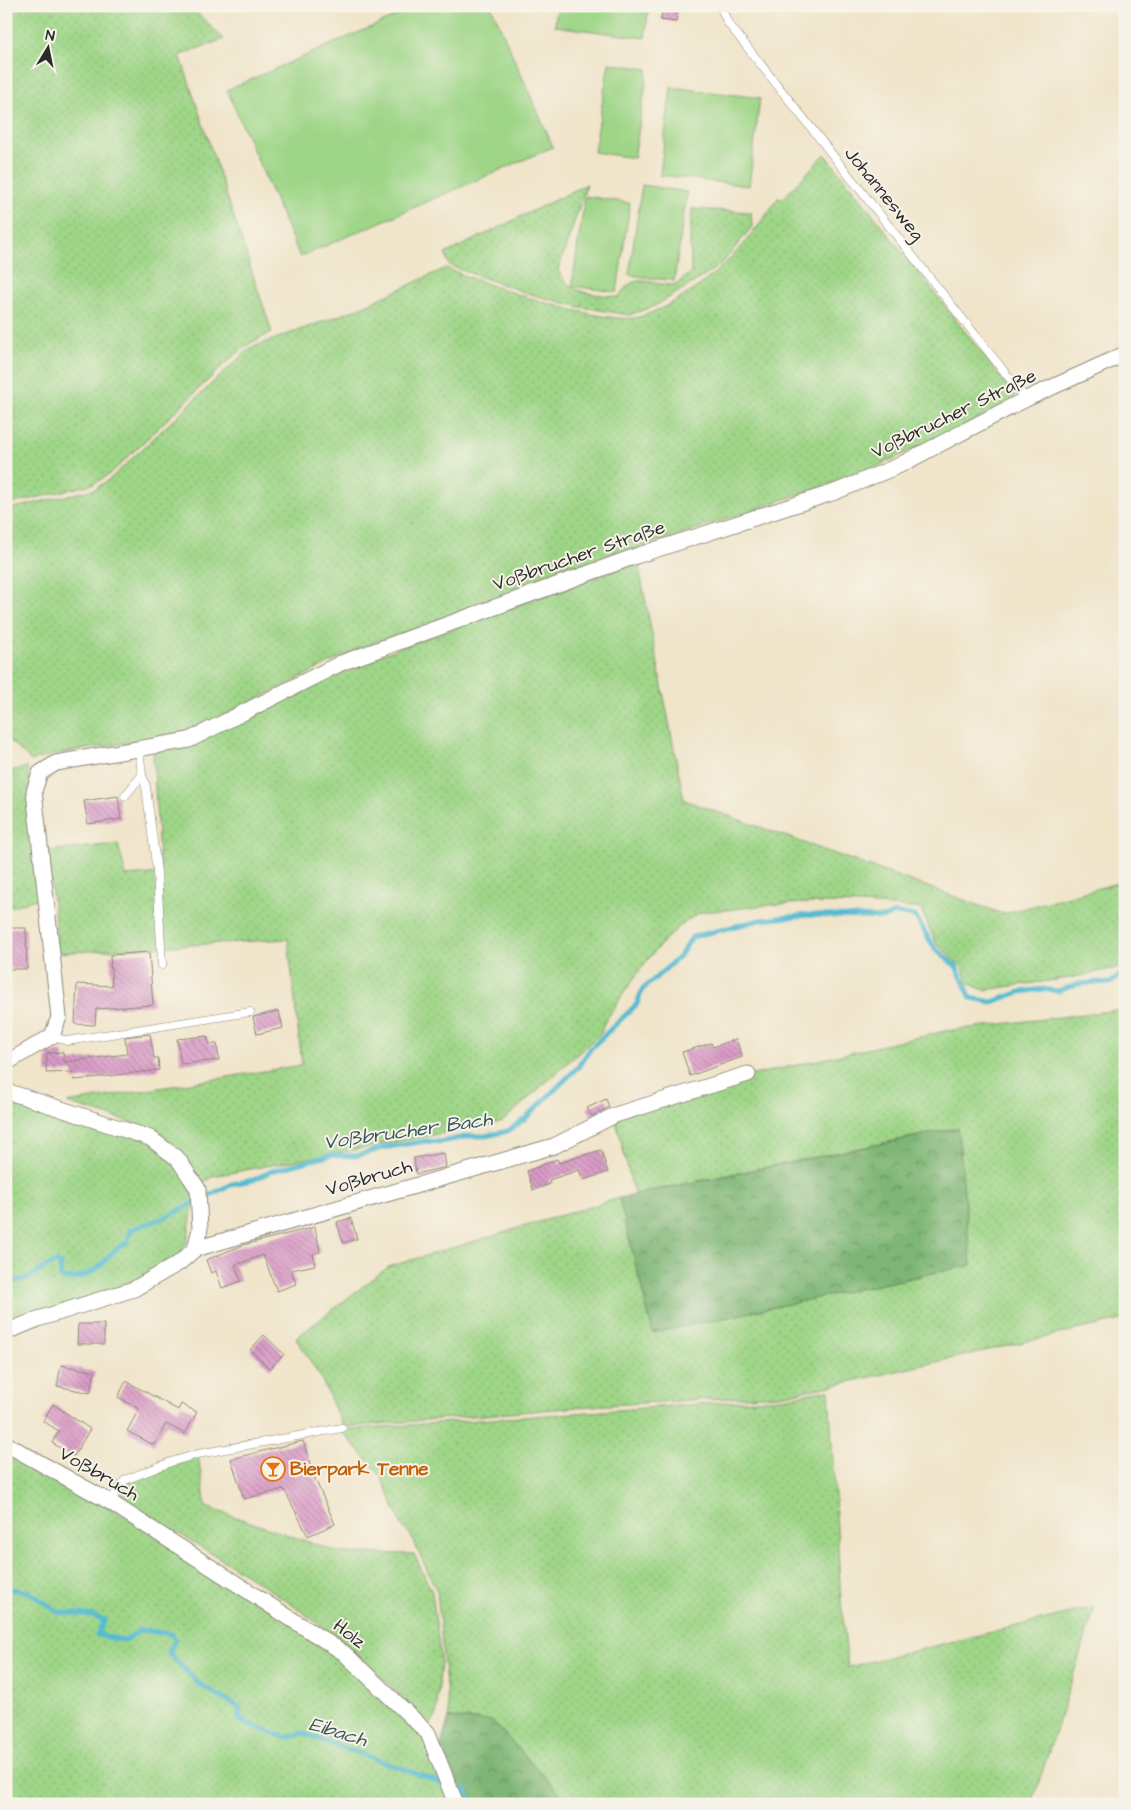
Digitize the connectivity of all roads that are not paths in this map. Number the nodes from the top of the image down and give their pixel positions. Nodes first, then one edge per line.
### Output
1 (720, 6) edge
2 (1125, 354) edge
3 (1026, 399) junction
4 (139, 749) junction
5 (142, 775) junction
6 (125, 796) dead end
7 (162, 965) dead end
8 (250, 1012) dead end
9 (52, 1036) junction
10 (6, 1063) edge
11 (748, 1074) dead end
12 (6, 1091) edge
13 (195, 1249) junction
14 (6, 1332) edge
15 (342, 1428) dead end
16 (6, 1444) edge
17 (110, 1502) junction
18 (170, 1542) joint
19 (455, 1802) edge

1 - 3 lane, Johannesweg
2 - 3 street, Voßbrucher Straße
3 - 4 street, Voßbrucher Straße
4 - 5 lane
4 - 9 street, Voßbrucher Straße
5 - 6 lane
5 - 7 lane
8 - 9 lane
9 - 10 street
11 - 13 street, Voßbruch
12 - 13 street
13 - 14 street, Voßbruch
15 - 17 lane
16 - 17 street, Voßbruch
17 - 18 street, Voßbruch
18 - 19 street, Holz

